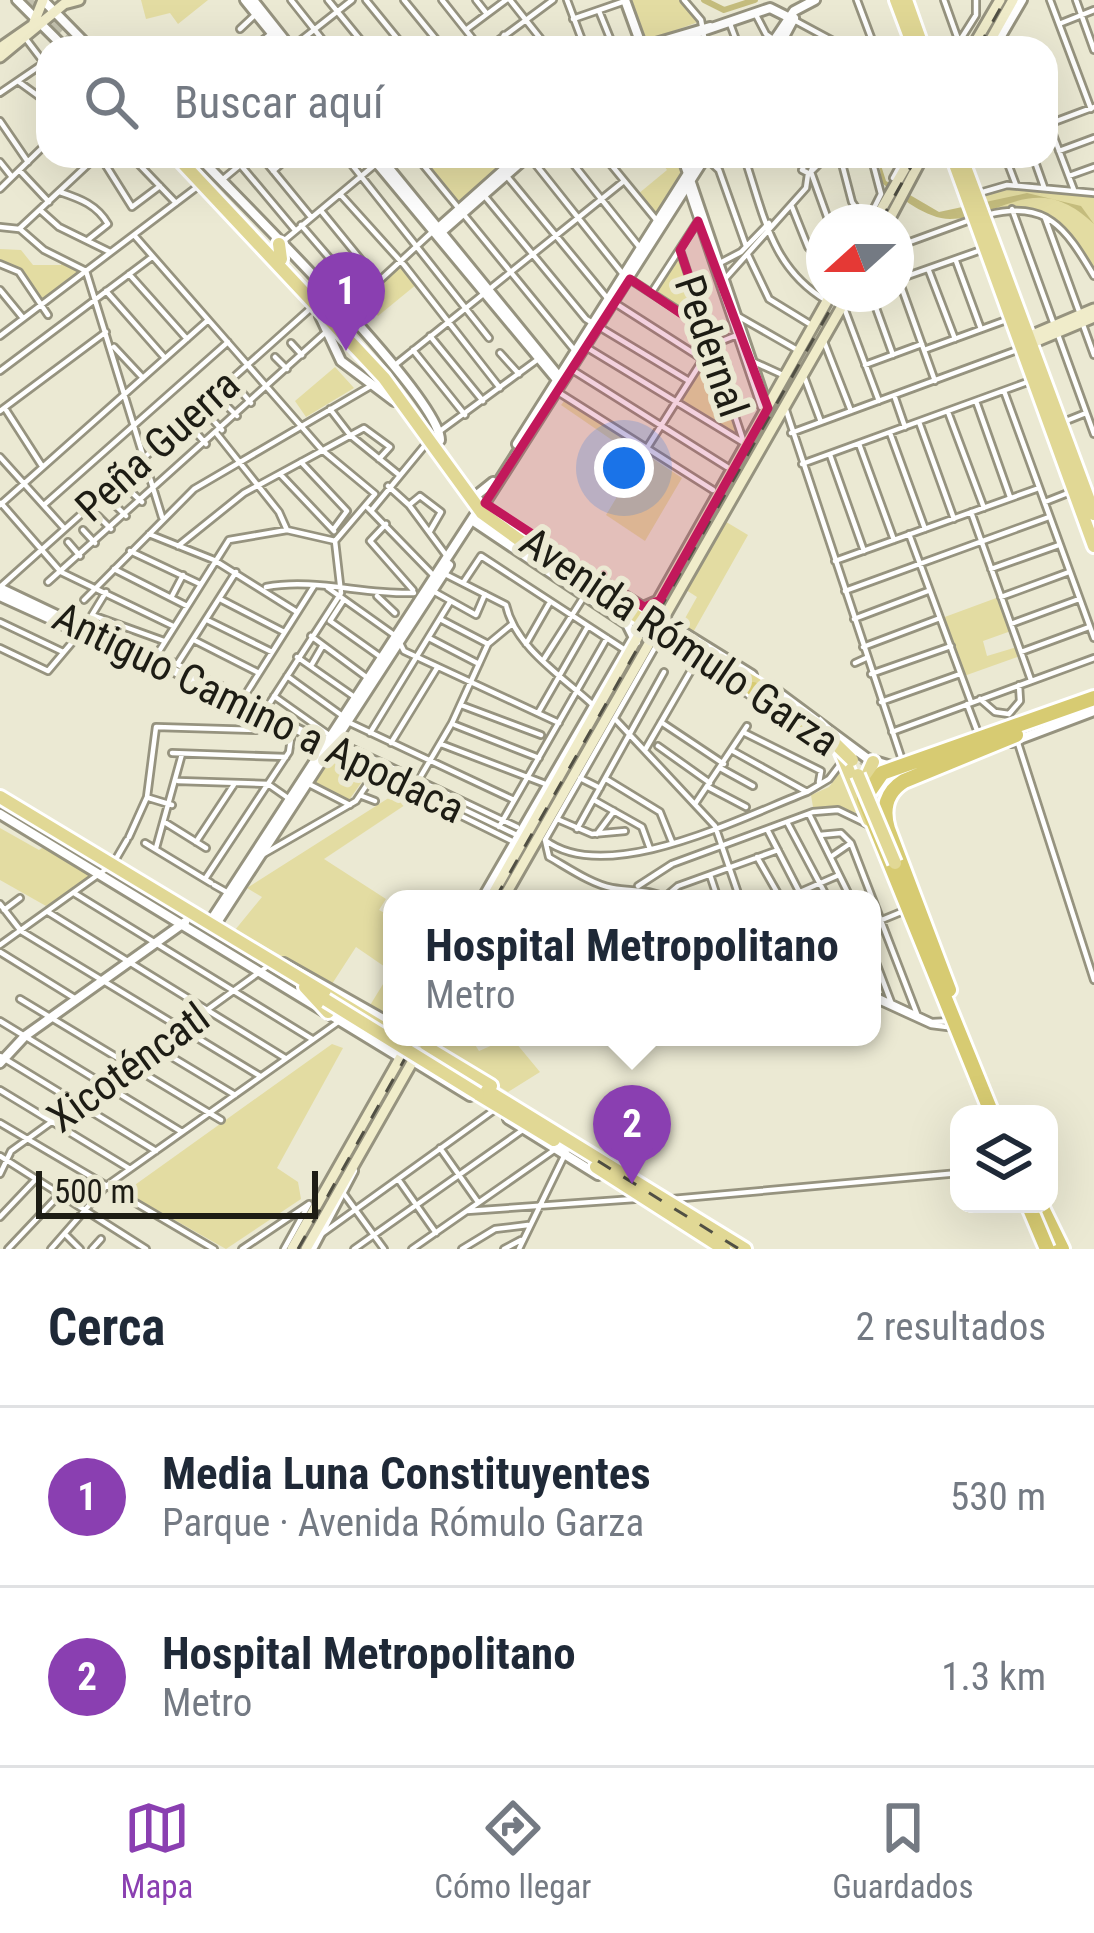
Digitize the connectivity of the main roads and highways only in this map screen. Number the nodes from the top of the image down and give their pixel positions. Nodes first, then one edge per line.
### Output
1 (79, 0) edge
2 (896, 0) edge
3 (906, 0) edge
4 (1000, 0) edge
5 (1018, 0) edge
6 (48, 11) edge
7 (911, 36) edge
8 (911, 36) edge
9 (980, 36) edge
10 (995, 36) edge
11 (0, 52) edge
12 (190, 168) edge
13 (195, 168) edge
14 (904, 168) edge
15 (912, 168) edge
16 (956, 168) edge
17 (966, 168) edge
18 (899, 183) junction
19 (894, 200) junction
20 (889, 204) edge
21 (893, 204) edge
22 (979, 217) junction
23 (821, 312) edge
24 (839, 312) edge
25 (1094, 313) edge
26 (336, 322) junction
27 (1025, 344) junction
28 (1047, 399) junction
29 (478, 507) junction
30 (1093, 509) edge
31 (1094, 546) edge
32 (538, 549) junction
33 (652, 613) junction
34 (639, 632) junction
35 (749, 685) junction
36 (788, 698) road end
37 (1094, 702) edge
38 (1059, 715) junction
39 (1012, 728) junction
40 (842, 752) junction
41 (923, 766) tunnel mouth
42 (878, 768) junction
43 (847, 773) junction
44 (892, 788) junction
45 (0, 801) edge
46 (537, 815) junction
47 (870, 824) junction
48 (518, 834) road end
49 (107, 868) junction
50 (493, 890) edge
51 (509, 890) edge
52 (269, 967) junction
53 (941, 968) junction
54 (332, 1007) junction
55 (383, 1031) edge
56 (383, 1036) edge
57 (401, 1046) edge
58 (410, 1046) edge
59 (421, 1046) edge
60 (431, 1046) edge
61 (963, 1046) junction
62 (412, 1062) junction
63 (480, 1091) junction
64 (505, 1099) junction
65 (988, 1105) edge
66 (989, 1105) edge
67 (989, 1105) edge
68 (1036, 1213) edge
69 (1037, 1213) edge
70 (1039, 1213) edge
71 (1037, 1242) edge
72 (314, 1245) edge
73 (288, 1249) edge
74 (720, 1249) edge
75 (745, 1249) edge
76 (1050, 1249) edge
77 (1062, 1249) edge

1 - 6 main road
2 - 7 main road
3 - 8 main road
4 - 9 main road
5 - 10 main road
6 - 11 main road
6 - 11 main road
12 - 26 main road, Avenida Rómulo Garza
13 - 26 main road, Avenida Rómulo Garza
14 - 18 main road
15 - 18 main road
16 - 22 main road
17 - 22 main road
18 - 19 main road
19 - 20 main road
19 - 21 main road
22 - 27 main road
22 - 27 main road
23 - 33 main road
24 - 33 main road
25 - 27 main road
26 - 29 main road, Avenida Rómulo Garza
26 - 29 main road, Avenida Rómulo Garza
27 - 28 main road
27 - 28 main road
28 - 30 main road
28 - 31 main road
29 - 32 main road, Avenida Rómulo Garza
29 - 32 main road, Avenida Rómulo Garza
32 - 35 main road, Avenida Rómulo Garza, bridge
33 - 34 main road
34 - 46 main road
34 - 51 main road
35 - 36 main road
35 - 40 highway
35 - 40 main road, Avenida Rómulo Garza
35 - 53 main road, Avenida Rómulo Garza, bridge
37 - 38 highway
38 - 39 highway
38 - 42 highway
39 - 41 highway
39 - 44 highway
40 - 43 main road, Avenida Rómulo Garza
42 - 43 main road
42 - 44 highway
42 - 47 highway
43 - 47 main road, Avenida Rómulo Garza
44 - 53 highway
45 - 49 main road
45 - 49 main road
46 - 48 main road
46 - 50 main road
47 - 61 highway
49 - 52 main road
52 - 54 main road
52 - 54 main road
53 - 66 highway
54 - 55 main road, bridge
54 - 56 main road, bridge
57 - 63 main road, bridge
58 - 63 main road, bridge
59 - 62 main road
60 - 64 main road
61 - 65 highway
61 - 67 highway
62 - 72 main road
62 - 73 main road
63 - 64 main road
63 - 74 main road
64 - 75 main road
68 - 76 highway, bridge
69 - 71 highway
70 - 77 highway

